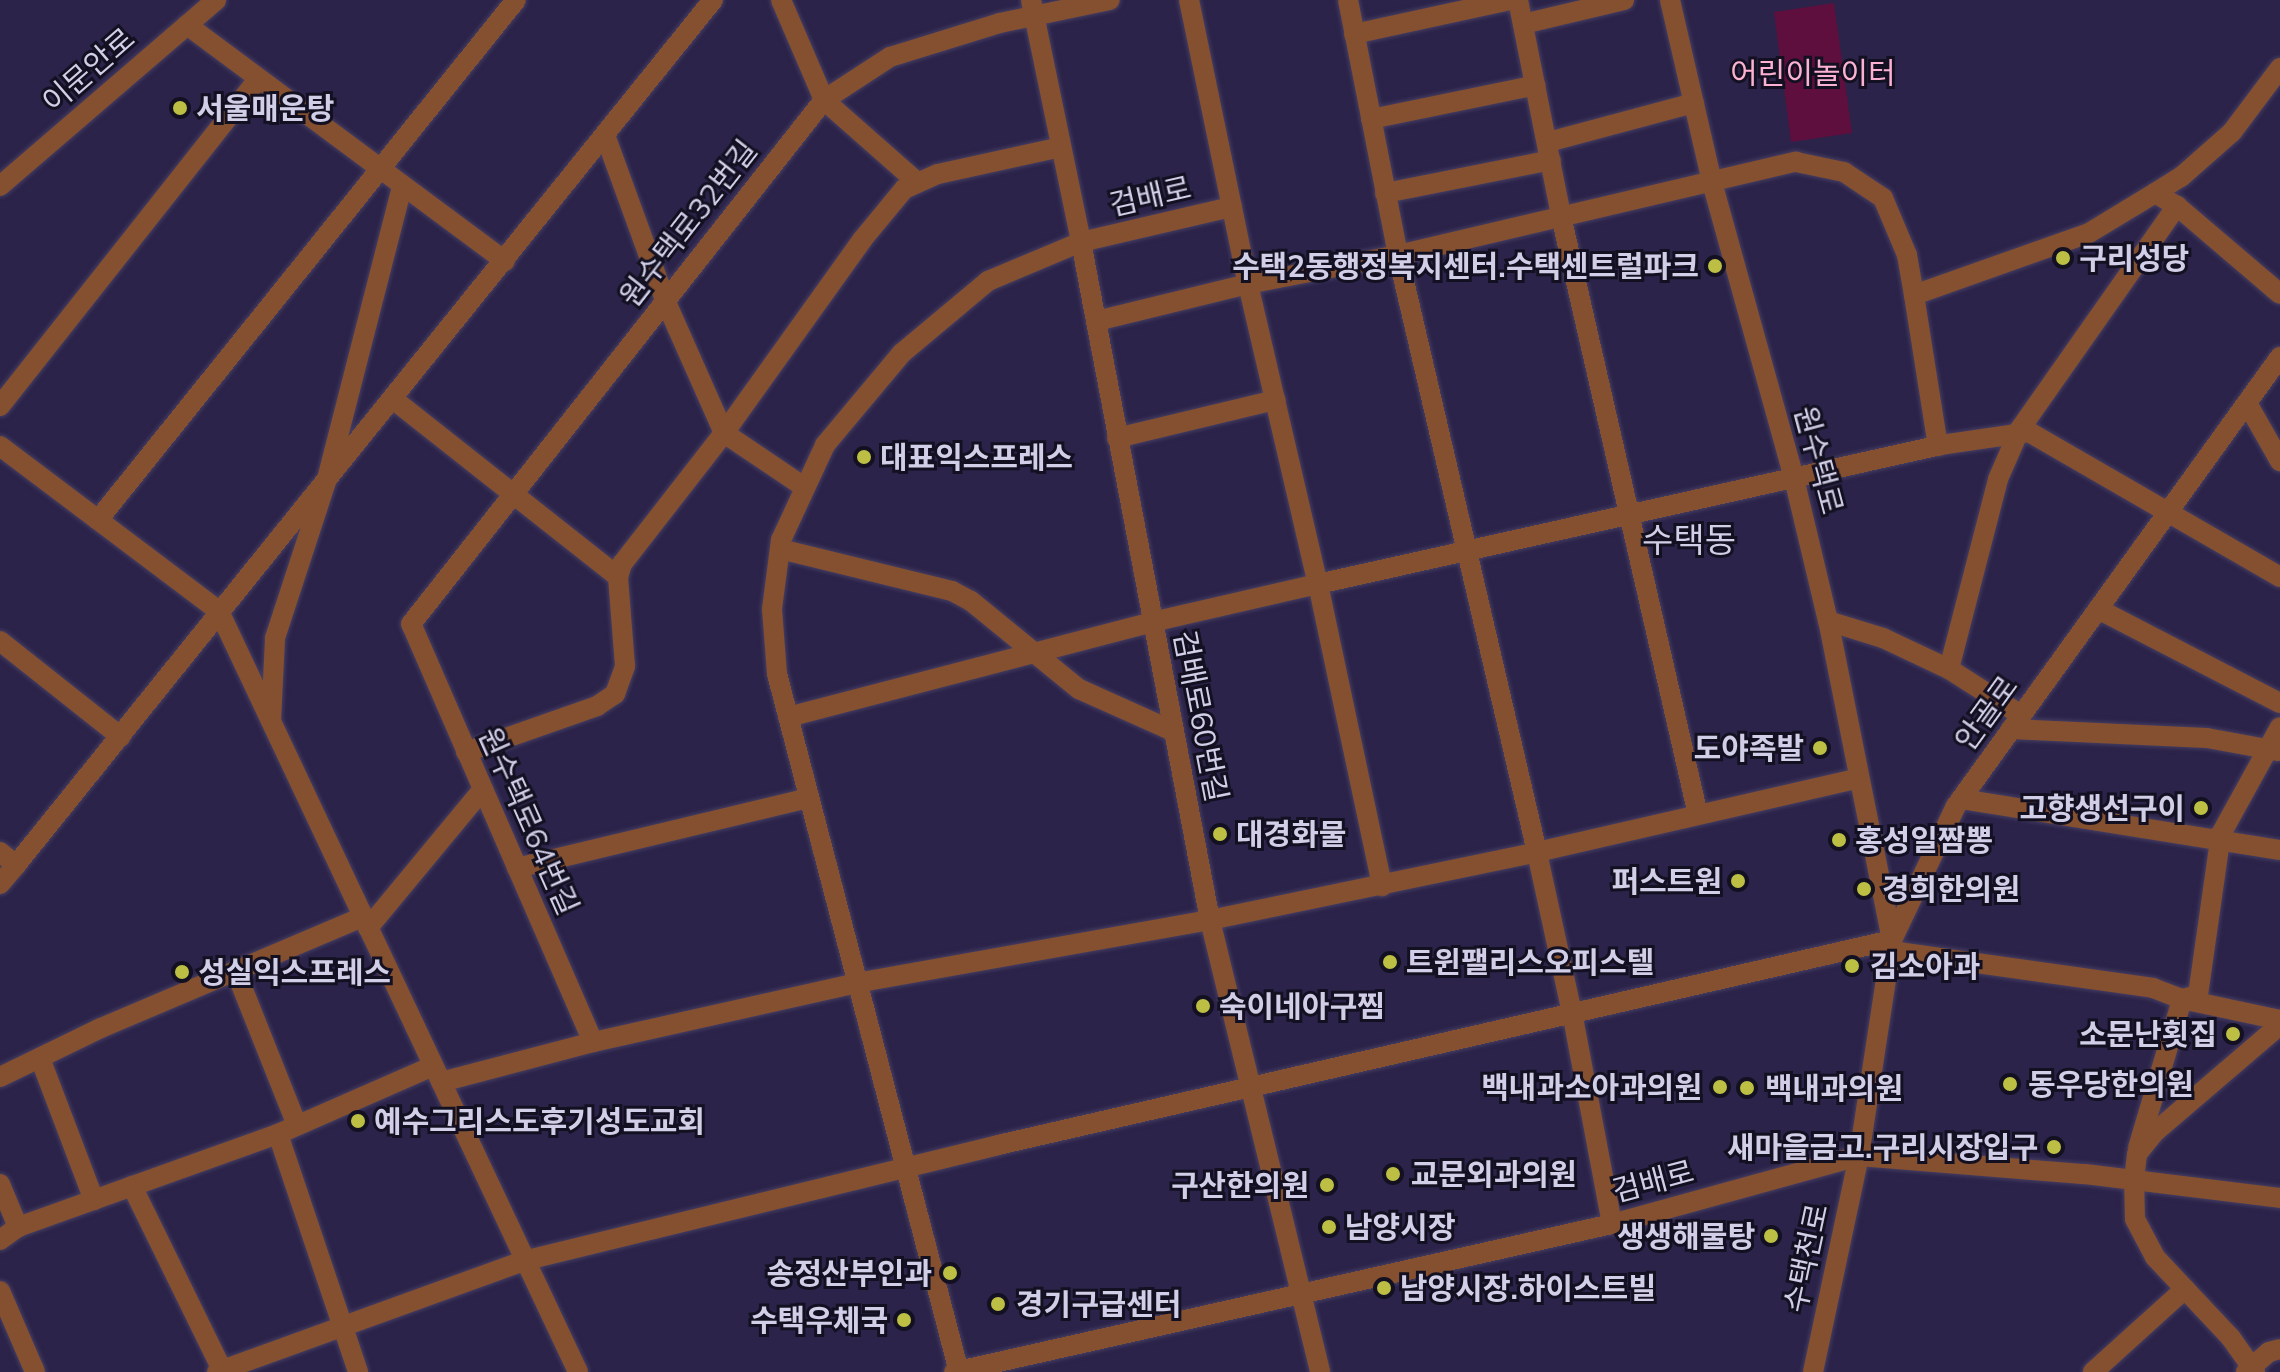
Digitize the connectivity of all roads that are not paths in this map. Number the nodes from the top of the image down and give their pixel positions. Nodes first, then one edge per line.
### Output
1 (216, 0) edge
2 (713, 0) edge
3 (781, 0) edge
4 (1110, 0) edge
5 (1189, 0) edge
6 (1348, 0) edge
7 (1510, 0) edge
8 (1518, 0) edge
9 (1624, 0) edge
10 (1670, 0) edge
11 (508, 3) edge
12 (1032, 8) edge
13 (1523, 24) junction
14 (187, 25) junction
15 (1354, 34) junction
16 (2280, 68) edge
17 (258, 79) junction
18 (1536, 85) junction
19 (824, 100) junction
20 (1694, 103) junction
21 (1371, 119) junction
22 (605, 135) junction
23 (1061, 147) junction
24 (1549, 151) junction
25 (380, 171) junction
26 (916, 181) junction
27 (1712, 182) junction
28 (0, 186) edge
29 (402, 186) junction
30 (1385, 193) junction
31 (2155, 193) junction
32 (2177, 206) junction
33 (1232, 207) junction
34 (1561, 216) junction
35 (1081, 242) junction
36 (1398, 255) junction
37 (505, 261) junction
38 (1248, 284) junction
39 (2280, 294) edge
40 (1914, 295) junction
41 (665, 300) junction
42 (1096, 321) junction
43 (2280, 357) edge
44 (393, 399) junction
45 (1275, 400) junction
46 (2247, 403) junction
47 (0, 406) edge
48 (724, 433) junction
49 (2018, 433) junction
50 (1117, 438) junction
51 (0, 446) edge
52 (1938, 446) junction
53 (2280, 461) edge
54 (1794, 478) junction
55 (327, 479) junction
56 (804, 487) junction
57 (512, 496) junction
58 (1629, 513) junction
59 (2166, 514) junction
60 (98, 520) junction
61 (780, 549) junction
62 (1468, 551) junction
63 (618, 577) junction
64 (2280, 577) edge
65 (1318, 584) junction
66 (2098, 609) junction
67 (219, 611) junction
68 (1828, 621) junction
69 (1152, 622) junction
70 (411, 624) joint
71 (0, 641) edge
72 (1034, 653) junction
73 (1949, 669) junction
74 (2280, 703) edge
75 (788, 717) junction
76 (2016, 722) junction
77 (271, 724) junction
78 (2280, 727) edge
79 (1173, 731) junction
80 (121, 737) junction
81 (2273, 750) edge
82 (466, 752) junction
83 (1857, 779) junction
84 (483, 789) junction
85 (808, 798) junction
86 (1961, 799) junction
87 (1698, 815) junction
88 (2220, 840) junction
89 (2280, 850) edge
90 (1537, 852) junction
91 (8, 858) edge
92 (517, 868) junction
93 (0, 884) edge
94 (1382, 886) junction
95 (1210, 920) junction
96 (365, 922) junction
97 (1892, 945) junction
98 (236, 972) junction
99 (856, 983) junction
100 (2182, 999) junction
101 (1572, 1013) junction
102 (2280, 1022) edge
103 (593, 1042) junction
104 (40, 1058) junction
105 (437, 1074) junction
106 (0, 1077) edge
107 (1251, 1088) junction
108 (288, 1130) junction
109 (2137, 1154) junction
110 (1859, 1156) junction
111 (905, 1168) junction
112 (2134, 1179) junction
113 (0, 1184) edge
114 (132, 1186) junction
115 (2279, 1194) edge
116 (94, 1200) junction
117 (1612, 1224) junction
118 (18, 1227) junction
119 (0, 1240) edge
120 (527, 1260) junction
121 (2185, 1289) junction
122 (0, 1291) edge
123 (1299, 1293) junction
124 (343, 1326) junction
125 (2280, 1349) edge
126 (2251, 1370) edge
127 (220, 1371) edge
128 (35, 1372) edge
129 (358, 1372) edge
130 (578, 1372) edge
131 (957, 1372) edge
132 (1320, 1372) edge
133 (1813, 1372) edge
134 (2093, 1372) edge

1 - 14 street, 이문안로
2 - 22 street
3 - 19 street
4 - 12 street, 원수택로32번길
5 - 33 street
6 - 15 street
7 - 15 street
8 - 13 street
9 - 13 street
10 - 20 street, 원수택로
11 - 25 street
12 - 19 street, 원수택로32번길
12 - 23 street, 검배로60번길
13 - 18 street
14 - 17 street
14 - 28 street, 이문안로
15 - 21 street
16 - 31 street
17 - 25 street
17 - 47 street
18 - 21 street
18 - 24 street
19 - 26 street
19 - 41 street, 원수택로32번길
20 - 24 street
20 - 27 street, 원수택로
21 - 30 street
22 - 37 street
22 - 41 street
23 - 26 street
23 - 35 street, 검배로60번길
24 - 30 street
24 - 34 street
25 - 29 street
25 - 60 street
26 - 48 street
27 - 34 street
27 - 40 street
27 - 54 street, 원수택로
29 - 37 street
29 - 55 street
30 - 36 street
31 - 32 street
31 - 40 street
32 - 39 street
32 - 49 street
33 - 35 street, 검배로
33 - 38 street
34 - 36 street
34 - 58 street
35 - 42 street, 검배로60번길
35 - 56 street, 검배로
36 - 38 street
36 - 62 street
37 - 44 street
38 - 42 street
38 - 45 street
40 - 52 street
41 - 48 street
41 - 57 street, 원수택로32번길
42 - 50 street, 검배로60번길
43 - 46 street, 안골로
44 - 55 street
44 - 57 street
45 - 50 street
45 - 65 street
46 - 53 street
46 - 59 street, 안골로
48 - 56 street
48 - 63 street
49 - 52 street
49 - 59 street
49 - 73 street
50 - 69 street, 검배로60번길
51 - 60 street
52 - 54 street
54 - 58 street
54 - 68 street, 원수택로
55 - 67 street
55 - 77 street
56 - 61 street, 검배로
57 - 63 street
57 - 70 street, 원수택로32번길
58 - 62 street
58 - 87 street
59 - 64 street
59 - 66 street, 안골로
60 - 67 street
61 - 72 street
61 - 75 street, 검배로
62 - 65 street
62 - 90 street
63 - 82 street
65 - 69 street
65 - 94 street
66 - 74 street
66 - 76 street, 안골로
67 - 77 street
67 - 80 street
68 - 73 street
68 - 83 street, 원수택로
69 - 72 street
69 - 79 street, 검배로60번길
70 - 82 street, 원수택로64번길
71 - 80 street
72 - 75 street
72 - 79 street
73 - 76 street
75 - 85 street, 검배로
76 - 81 street
76 - 86 street, 안골로
77 - 96 street
78 - 81 street
79 - 95 street, 검배로60번길
80 - 91 street
81 - 88 street
82 - 84 street, 원수택로64번길
83 - 87 street
83 - 97 street, 원수택로
84 - 92 street, 원수택로64번길
84 - 96 street
85 - 92 street
85 - 99 street, 검배로
86 - 88 street
86 - 97 street, 안골로
87 - 90 street
88 - 89 street
88 - 100 street
90 - 94 street
90 - 101 street
91 - 93 street
92 - 103 street, 원수택로64번길
94 - 95 street
95 - 99 street
95 - 107 street, 검배로60번길
96 - 98 street
96 - 105 street
97 - 100 street
97 - 101 street
97 - 110 street, 안골로
98 - 104 street
98 - 108 street
99 - 103 street
99 - 111 street, 검배로
100 - 102 street
100 - 109 street
101 - 107 street
101 - 117 street
102 - 109 street
103 - 105 street
104 - 106 street
104 - 116 street
105 - 108 street
105 - 120 street
107 - 111 street
107 - 123 street, 검배로60번길
108 - 114 street
108 - 124 street
109 - 112 street
110 - 112 street, 검배로
110 - 117 street, 검배로
110 - 133 street, 수택천로
111 - 120 street
111 - 131 street, 검배로
112 - 115 street, 검배로
112 - 121 street
113 - 118 street
114 - 116 street
114 - 127 street
116 - 118 street
117 - 123 street, 검배로
118 - 119 street
120 - 124 street
120 - 130 street
121 - 126 street
121 - 134 street
122 - 128 street
123 - 131 street, 검배로
123 - 132 street, 검배로60번길
124 - 127 street
124 - 129 street
125 - 126 street

